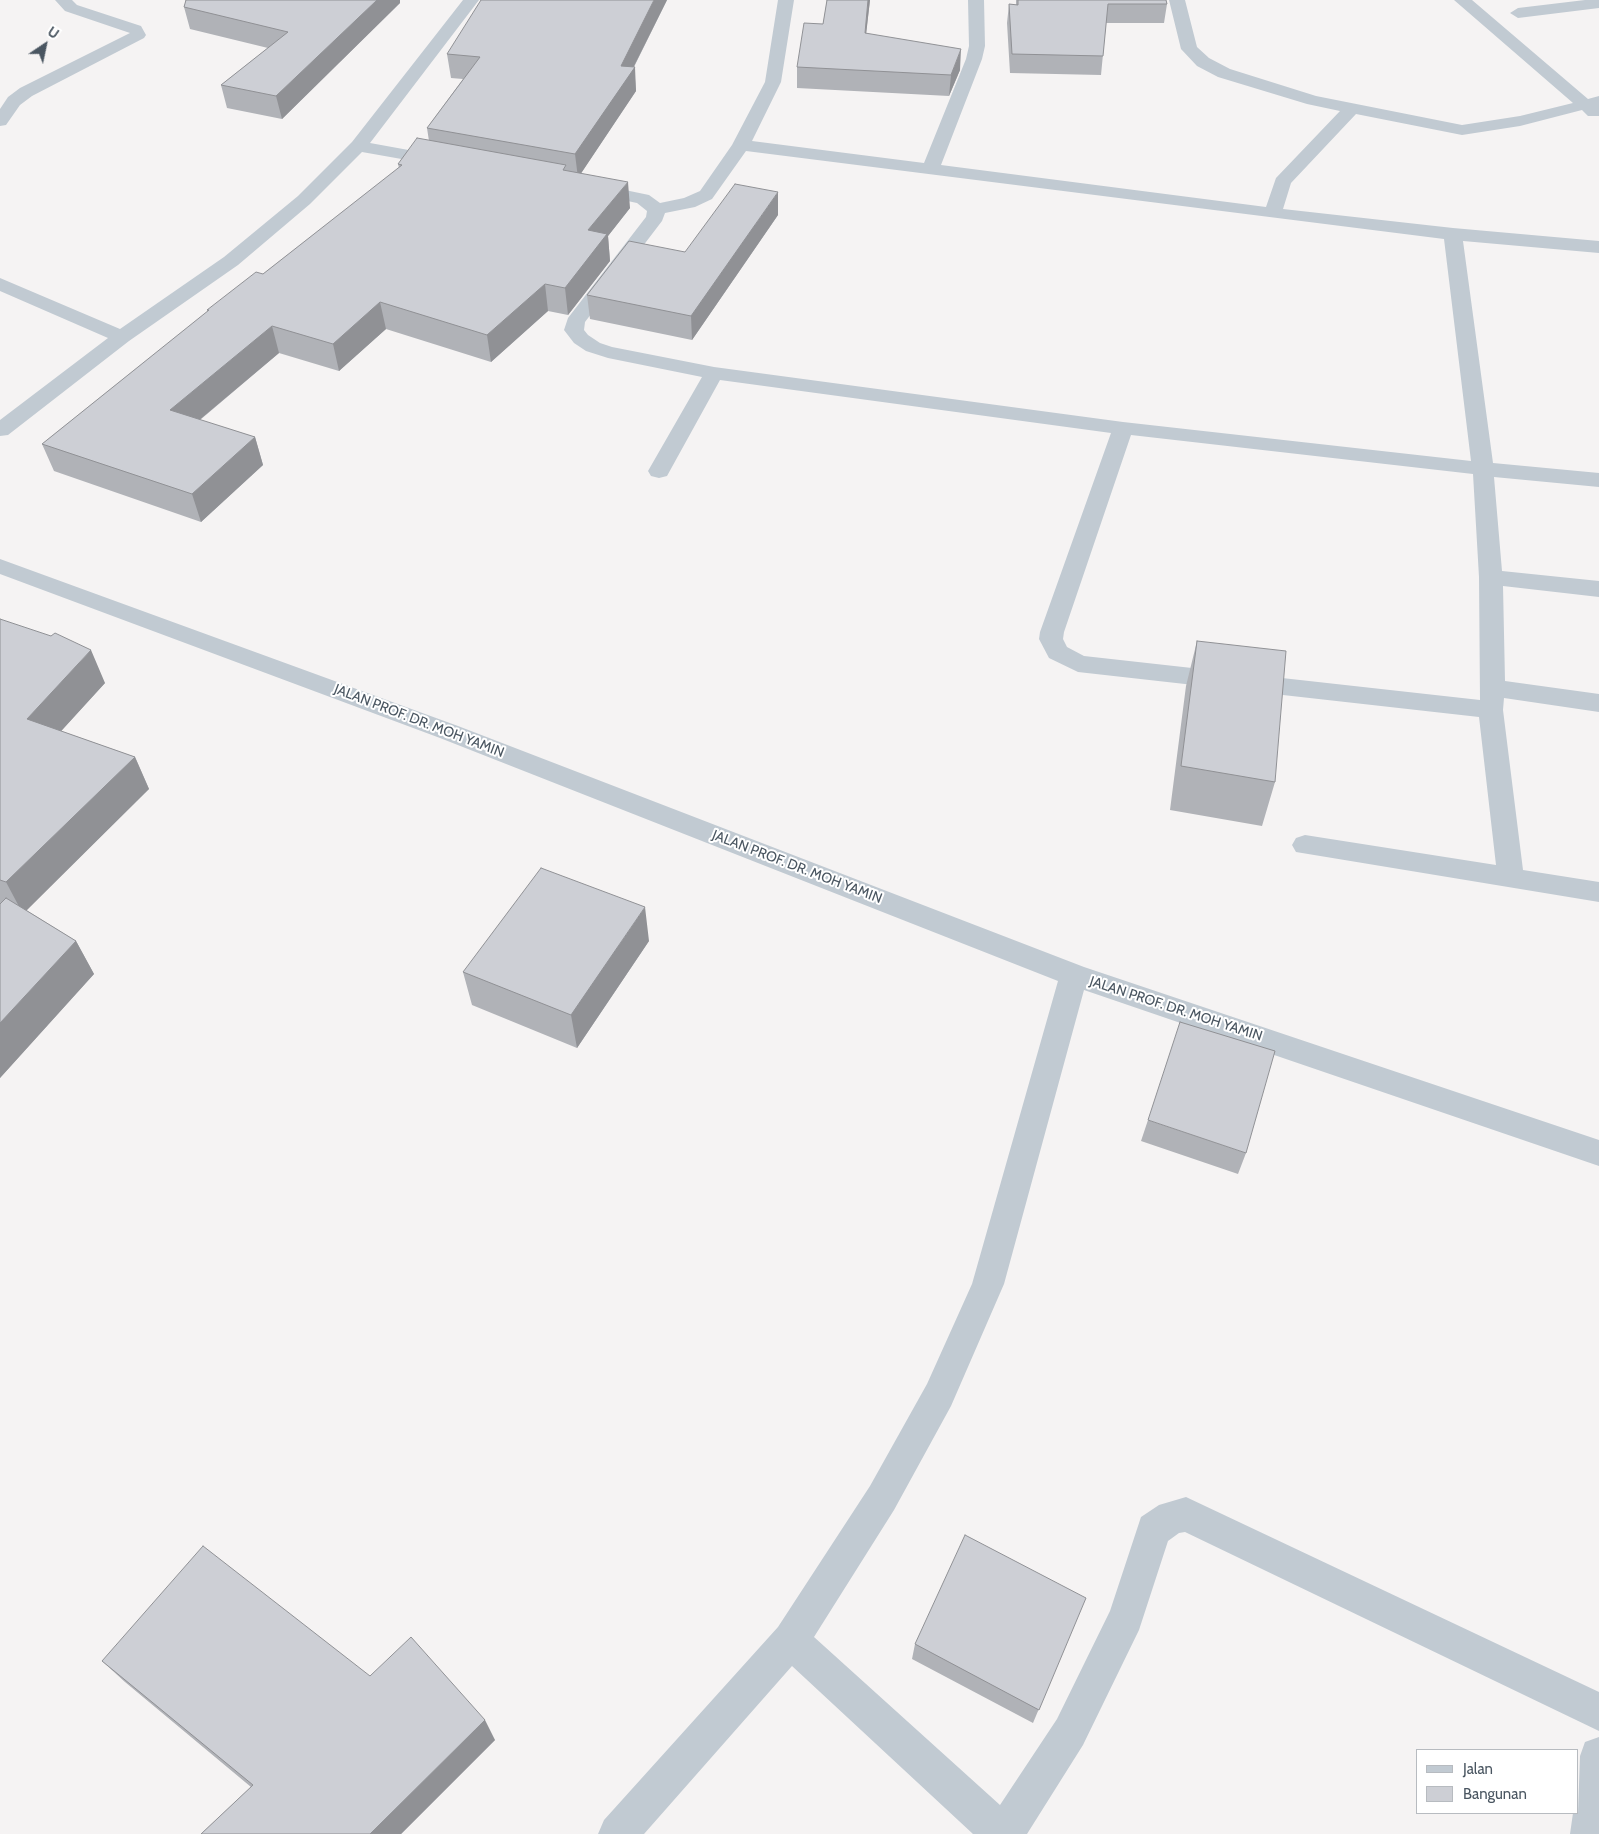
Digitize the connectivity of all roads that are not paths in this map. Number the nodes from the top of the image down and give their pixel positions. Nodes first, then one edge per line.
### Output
1 (63, 0) edge
2 (470, 0) edge
3 (786, 0) edge
4 (976, 0) edge
5 (1177, 0) edge
6 (1462, 0) edge
7 (1599, 2) edge
8 (1518, 13) dead end
9 (1591, 103) edge
10 (1352, 108) junction
11 (3, 113) edge
12 (1599, 117) edge
13 (741, 145) junction
14 (358, 146) junction
15 (456, 164) edge
16 (930, 170) junction
17 (574, 185) edge
18 (656, 209) junction
19 (1273, 213) junction
20 (1453, 234) junction
21 (1599, 247) edge
22 (0, 284) edge
23 (122, 337) junction
24 (714, 373) junction
25 (1123, 428) junction
26 (0, 430) edge
27 (1482, 469) junction
28 (659, 471) dead end
29 (1599, 480) edge
30 (0, 566) edge
31 (1491, 577) junction
32 (1599, 589) edge
33 (1492, 699) junction
34 (1599, 703) edge
35 (1305, 845) dead end
36 (1511, 878) junction
37 (1599, 892) edge
38 (1074, 975) junction
39 (1599, 1153) edge
40 (791, 1640) junction
41 (1599, 1712) edge
42 (1599, 1756) edge
43 (618, 1834) edge
44 (1003, 1834) edge
45 (1590, 1834) edge

1 - 11 street
2 - 14 street
3 - 13 street
4 - 16 street
5 - 10 street
6 - 9 street
7 - 8 street
9 - 10 street
9 - 12 street
10 - 19 street
13 - 16 street
13 - 18 street
14 - 15 street
14 - 23 street
16 - 19 street
17 - 18 street
18 - 24 street
19 - 20 street
20 - 21 street
20 - 27 street
22 - 23 street
23 - 26 street
24 - 25 street
24 - 28 street
25 - 27 street
25 - 33 street
27 - 29 street
27 - 31 street
30 - 38 street, JALAN PROF. DR. MOH YAMIN
31 - 32 street
31 - 33 street
33 - 34 street
33 - 36 street
35 - 36 street
36 - 37 street
38 - 39 street, JALAN PROF. DR. MOH YAMIN
38 - 40 street
40 - 43 street
40 - 44 street
41 - 44 street
42 - 45 street

